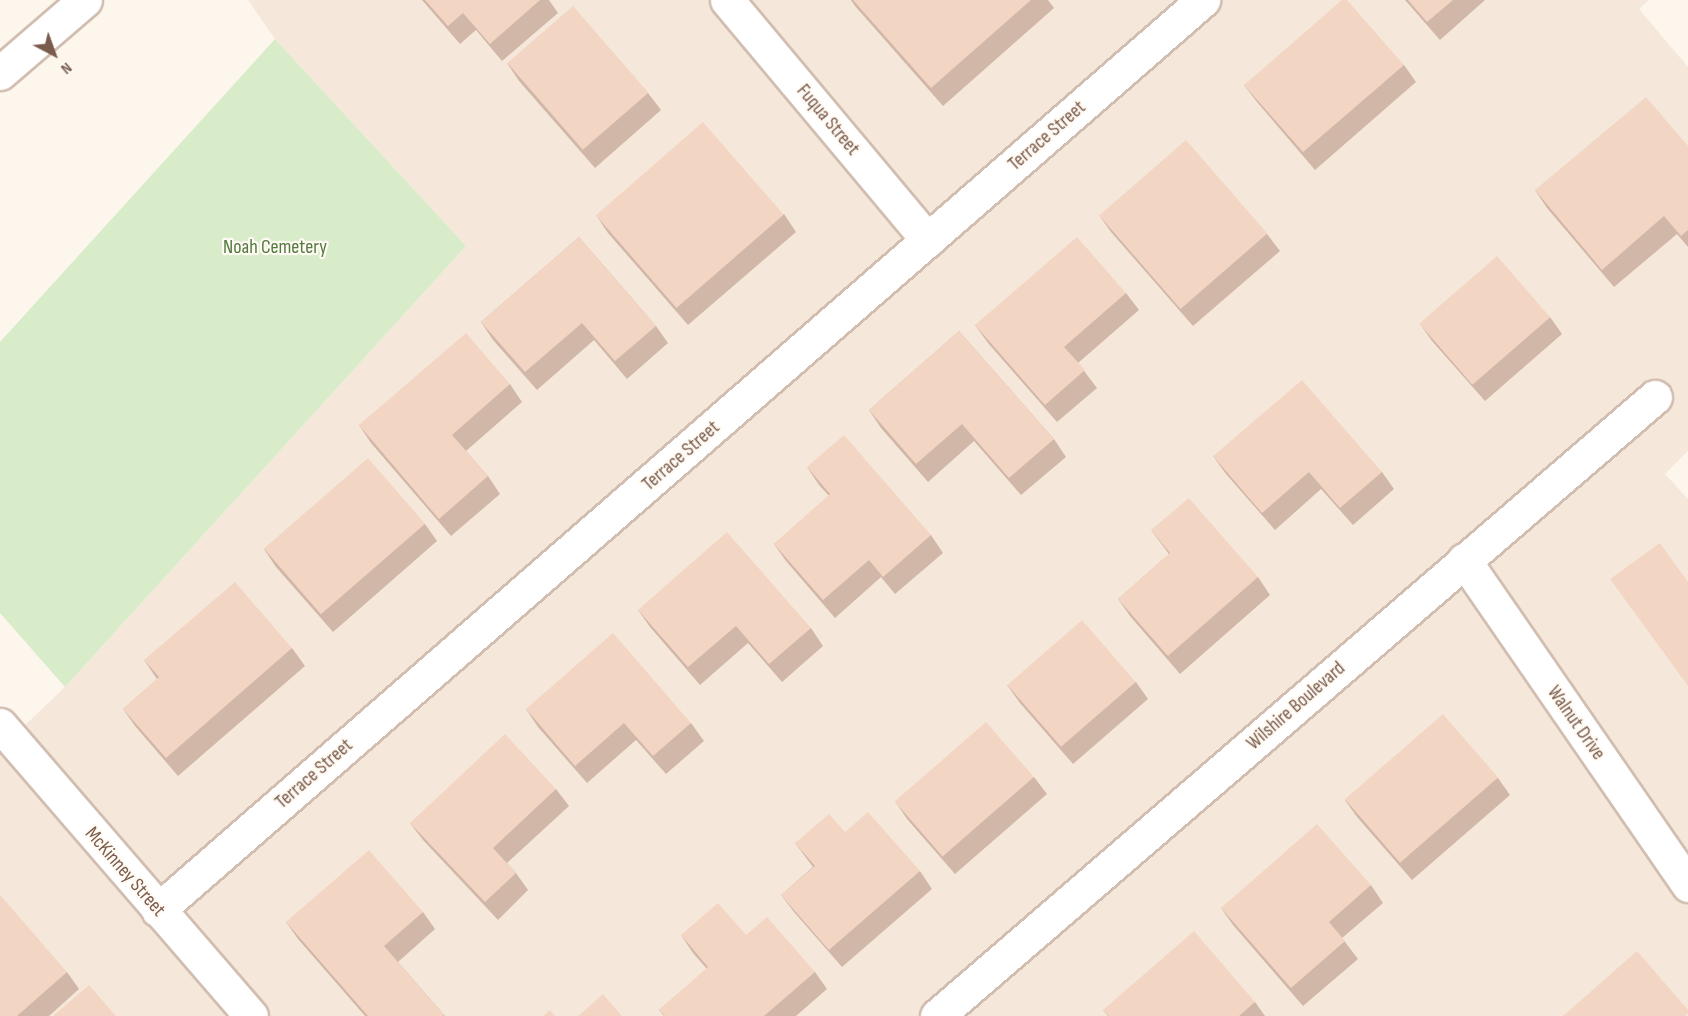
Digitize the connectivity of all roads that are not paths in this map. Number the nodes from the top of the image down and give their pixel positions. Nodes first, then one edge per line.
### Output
1 (85, 0) edge
2 (727, 0) edge
3 (1203, 0) edge
4 (0, 74) edge
5 (928, 240) junction
6 (1655, 397) dead end
7 (1464, 560) junction
8 (0, 726) edge
9 (1688, 885) edge
10 (158, 910) junction
11 (252, 1016) edge
12 (938, 1016) edge

1 - 4 street
2 - 5 street, Fuqua Street
3 - 5 street, Terrace Street
5 - 10 street, Terrace Street
6 - 7 street, Wilshire Boulevard
7 - 9 street, Walnut Drive
7 - 12 street, Wilshire Boulevard
8 - 10 street, McKinney Street
10 - 11 street, McKinney Street

